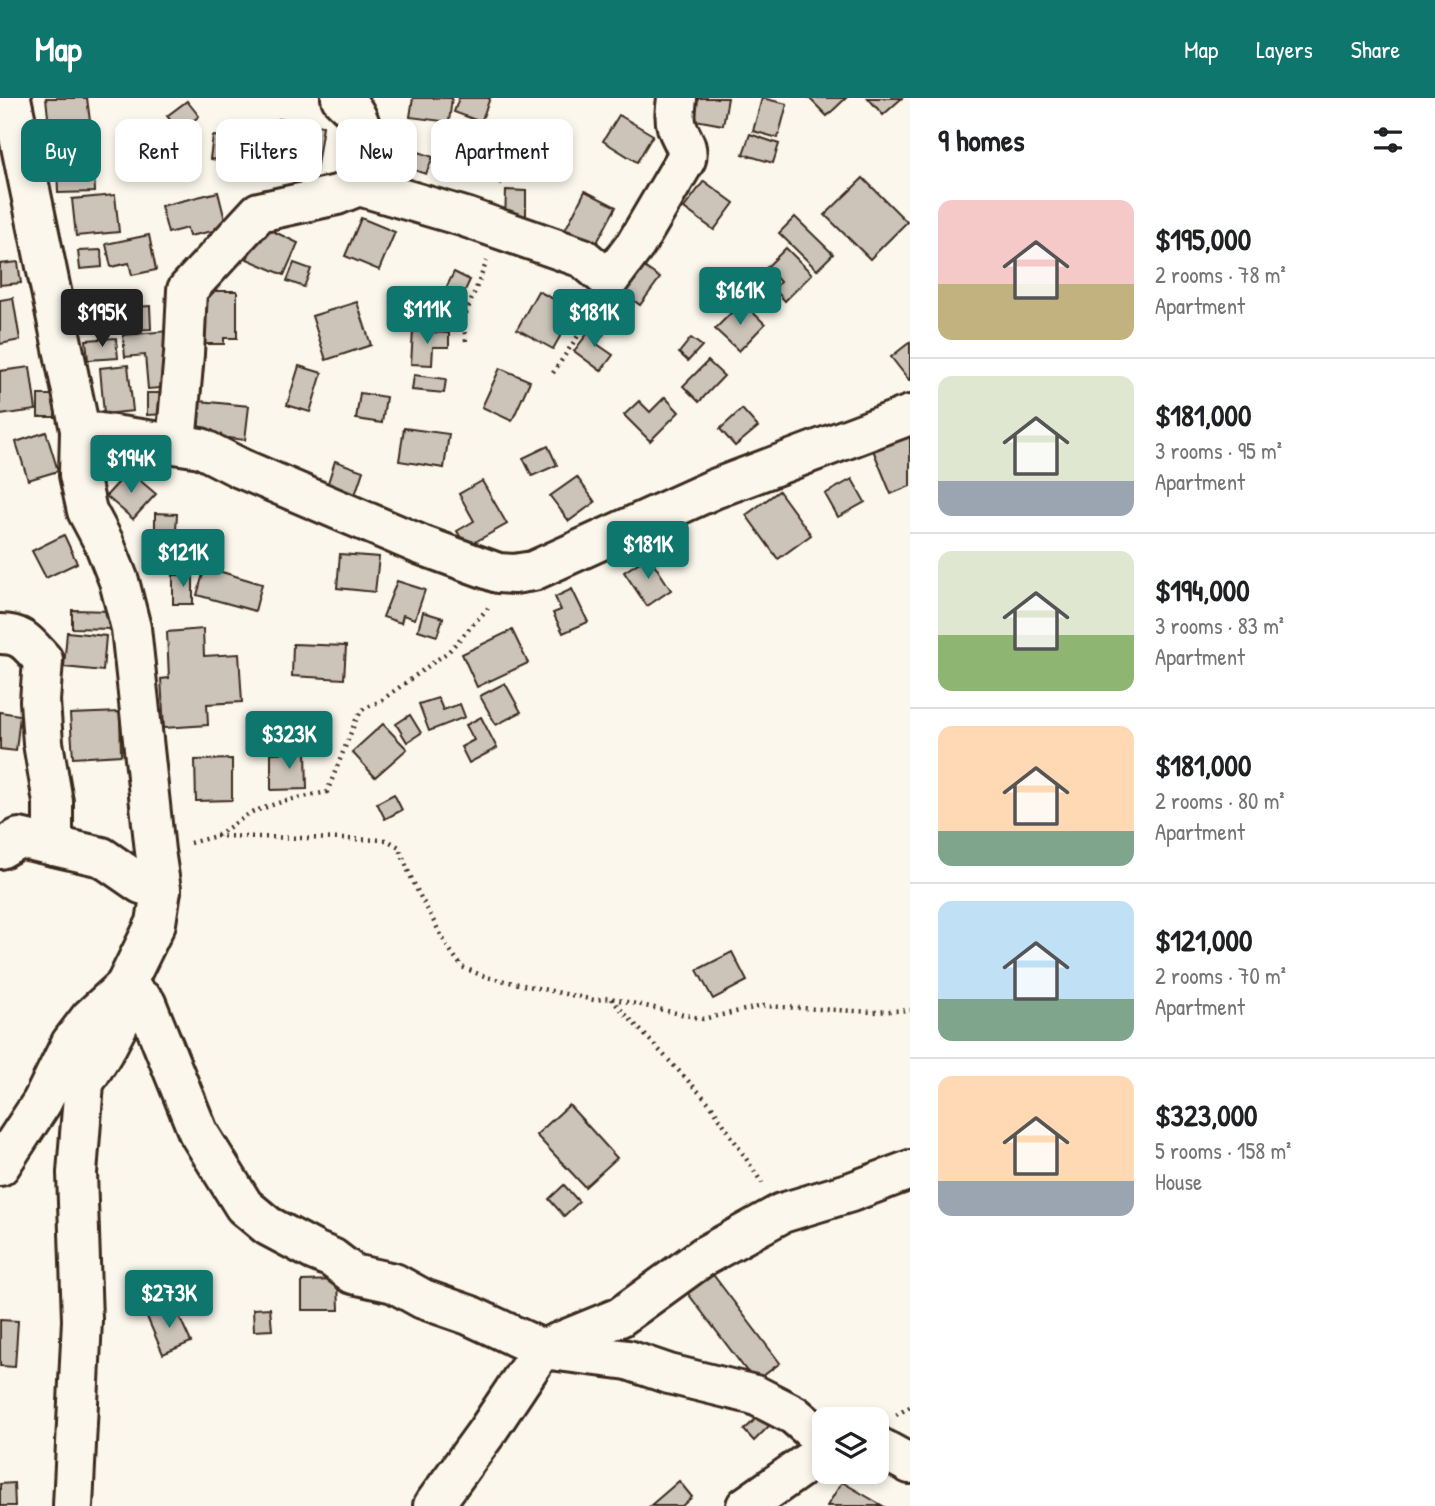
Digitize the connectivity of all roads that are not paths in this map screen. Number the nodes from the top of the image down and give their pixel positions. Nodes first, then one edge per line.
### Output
1 (11, 98) edge
2 (341, 98) edge
3 (677, 98) edge
4 (359, 186) junction
5 (910, 415) edge
6 (80, 430) junction
7 (176, 444) junction
8 (0, 634) edge
9 (53, 846) junction
10 (0, 849) edge
11 (161, 890) junction
12 (125, 986) junction
13 (0, 1166) edge
14 (910, 1170) edge
15 (542, 1349) junction
16 (812, 1431) edge
17 (889, 1453) edge
18 (812, 1459) edge
19 (910, 1465) edge
20 (73, 1506) edge
21 (433, 1506) edge
22 (746, 1506) edge

1 - 6 street
2 - 4 street
3 - 4 street
4 - 7 street
5 - 7 street
6 - 7 street
6 - 11 street
8 - 9 street
9 - 10 street
9 - 11 street
11 - 12 street
12 - 13 street
12 - 15 street
12 - 20 street
14 - 15 street
15 - 16 street
15 - 21 street
17 - 19 street
18 - 22 street

